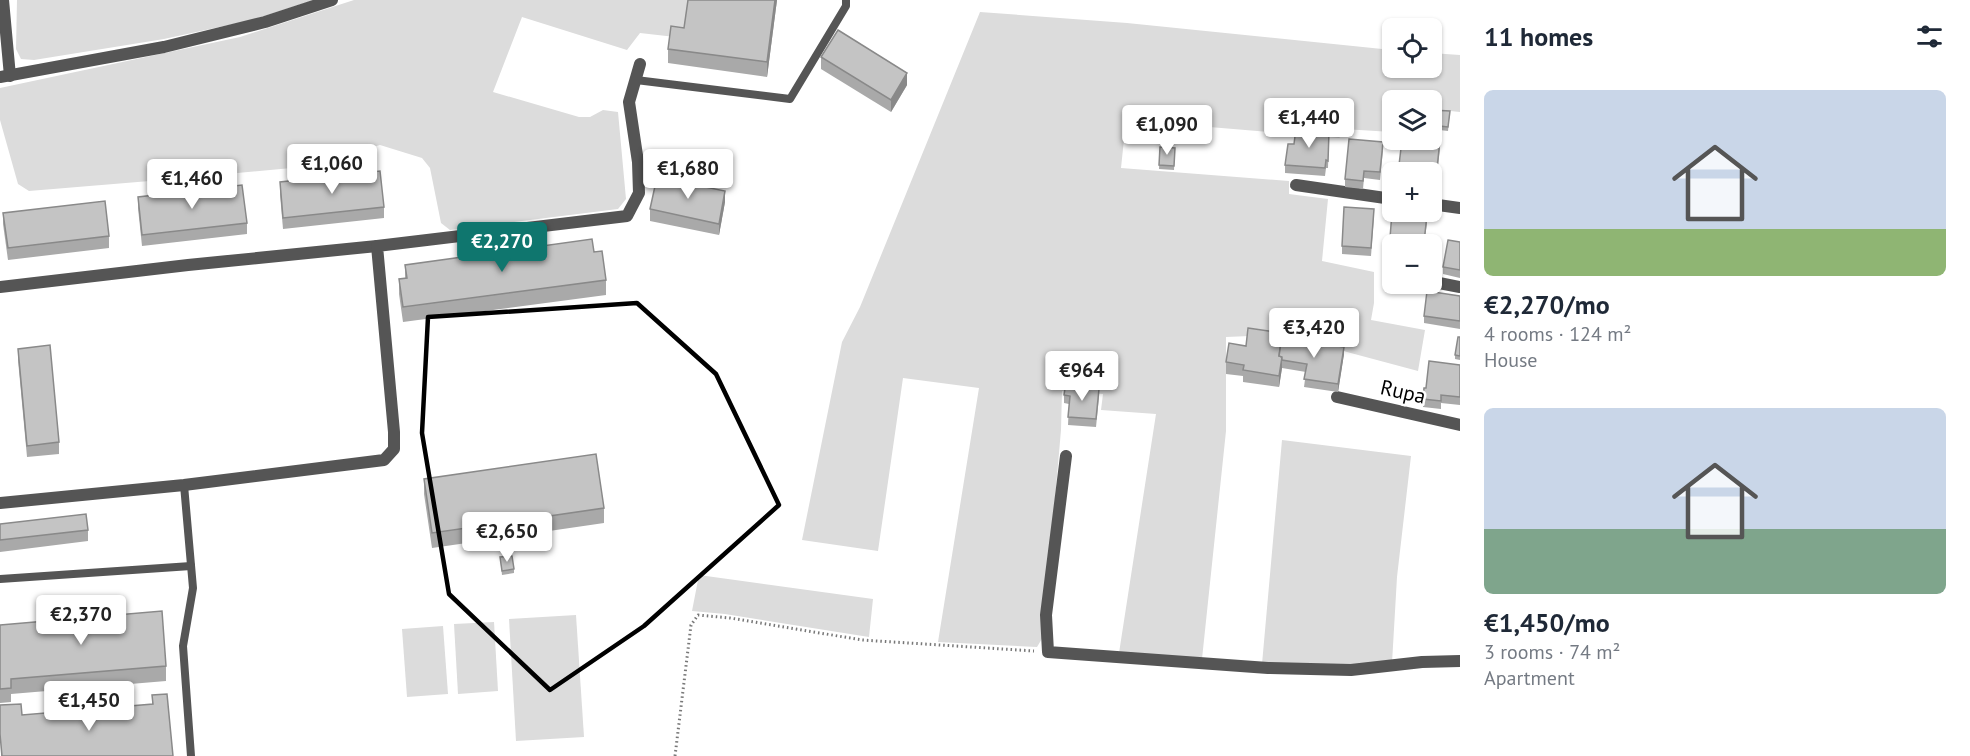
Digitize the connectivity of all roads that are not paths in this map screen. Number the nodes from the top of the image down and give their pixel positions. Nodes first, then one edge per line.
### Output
1 (3, 0) edge
2 (332, 0) edge
3 (846, 0) edge
4 (640, 64) dead end
5 (5, 76) edge
6 (636, 80) junction
7 (1296, 185) dead end
8 (1382, 198) edge
9 (1442, 206) edge
10 (1460, 208) edge
11 (377, 246) junction
12 (1442, 283) edge
13 (1460, 286) edge
14 (0, 287) edge
15 (1337, 397) dead end
16 (1460, 425) edge
17 (1066, 456) dead end
18 (184, 485) junction
19 (0, 503) edge
20 (191, 566) junction
21 (0, 579) edge
22 (1460, 661) edge
23 (191, 756) edge

1 - 5 street
2 - 5 street
3 - 6 lane
4 - 6 street
6 - 11 street
7 - 8 street
9 - 10 street
11 - 14 street
11 - 18 street
12 - 13 street
15 - 16 street, Rupa
17 - 22 street
18 - 19 street
18 - 20 lane
20 - 21 lane
20 - 23 lane

